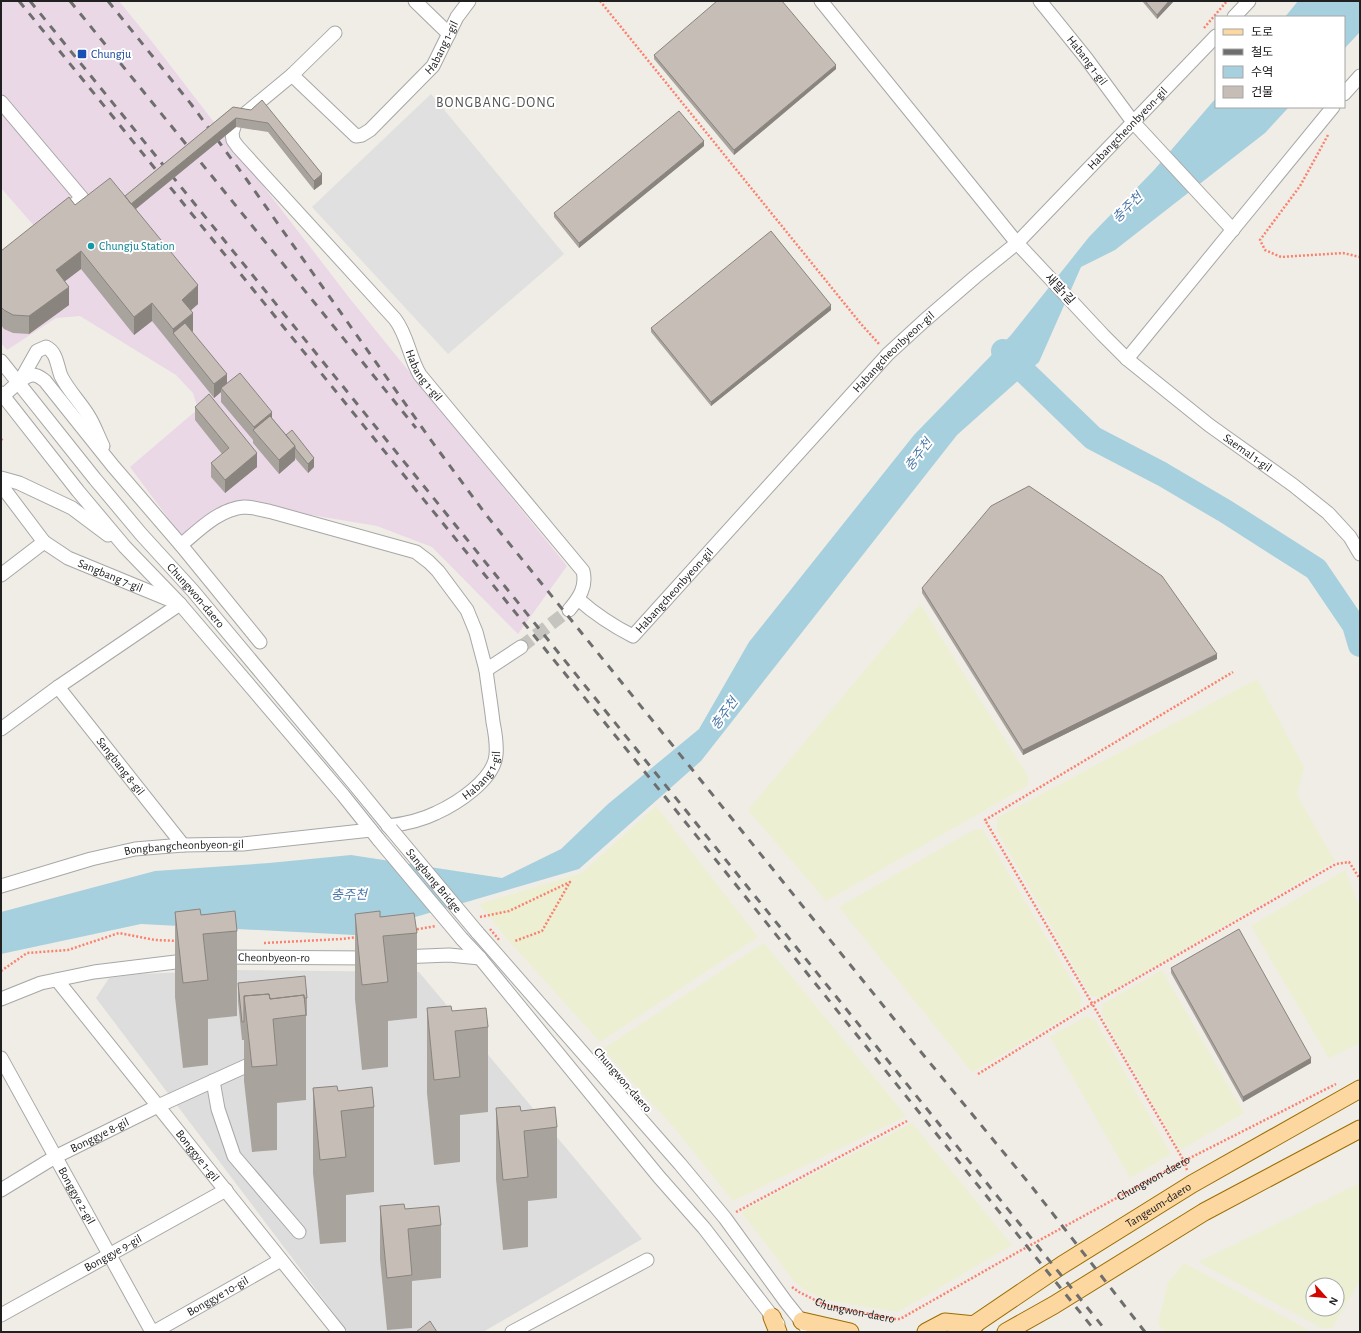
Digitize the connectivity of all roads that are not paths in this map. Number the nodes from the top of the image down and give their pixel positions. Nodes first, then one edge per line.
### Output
1 (415, 1) edge
2 (469, 1) edge
3 (821, 1) edge
4 (1040, 1) edge
5 (1249, 1) edge
6 (1235, 16) edge
7 (334, 33) dead end
8 (449, 34) junction
9 (1215, 37) edge
10 (292, 75) junction
11 (1360, 76) edge
12 (1345, 93) edge
13 (1, 102) edge
14 (1332, 108) edge
15 (1133, 122) junction
16 (53, 222) edge
17 (1233, 230) junction
18 (1017, 243) junction
19 (1103, 335) joint
20 (1127, 359) junction
21 (1, 361) edge
22 (18, 383) junction
23 (2, 396) edge
24 (113, 466) junction
25 (1, 478) edge
26 (1, 485) edge
27 (1355, 535) edge
28 (44, 542) junction
29 (181, 545) junction
30 (125, 547) junction
31 (1360, 554) edge
32 (1, 575) edge
33 (578, 599) junction
34 (180, 604) junction
35 (569, 610) tunnel mouth
36 (260, 642) dead end
37 (521, 647) tunnel mouth
38 (486, 670) junction
39 (58, 687) junction
40 (1, 729) edge
41 (390, 828) junction
42 (375, 835) junction
43 (183, 845) junction
44 (1, 886) edge
45 (477, 932) joint
46 (480, 958) junction
47 (58, 980) junction
48 (1, 999) edge
49 (1, 1058) edge
50 (255, 1062) edge
51 (213, 1081) junction
52 (1360, 1089) edge
53 (158, 1106) junction
54 (1360, 1128) edge
55 (56, 1157) junction
56 (1, 1190) edge
57 (226, 1190) junction
58 (299, 1232) dead end
59 (110, 1255) junction
60 (281, 1260) junction
61 (647, 1260) dead end
62 (1, 1315) edge
63 (775, 1324) edge
64 (806, 1326) edge
65 (969, 1329) edge
66 (153, 1332) edge
67 (339, 1332) edge
68 (512, 1332) edge
69 (784, 1332) edge
70 (850, 1332) edge
71 (926, 1332) edge
72 (1006, 1332) edge

1 - 8 street
2 - 8 street, Habang 1-gil
3 - 18 street, 새말1길
4 - 15 street, Habang 1-gil
5 - 6 street
7 - 10 street
8 - 10 street, Habang 1-gil
9 - 15 street, Habangcheonbyeon-gil
10 - 33 street, Habang 1-gil
11 - 12 street
13 - 16 street
14 - 17 street
15 - 17 street, Habang 1-gil
15 - 18 street, Habangcheonbyeon-gil
17 - 20 street
18 - 19 street, 새말1길
18 - 33 street, Habangcheonbyeon-gil
19 - 20 street, Saemal 1-gil
20 - 27 street, Saemal 1-gil
21 - 22 street, Chungwon-daero
22 - 23 street
22 - 24 street
22 - 24 street
22 - 41 street, Chungwon-daero
23 - 30 street, Chungwon-daero
24 - 29 street
25 - 30 street
26 - 28 street, Sangbang 7-gil
27 - 31 street, Saemal 1-gil
28 - 32 street
28 - 34 street, Sangbang 7-gil
29 - 36 street
29 - 38 street, Habang 1-gil
30 - 34 street, Chungwon-daero
33 - 35 street, Habang 1-gil
34 - 39 street
34 - 42 street, Chungwon-daero
37 - 38 street
38 - 41 street, Habang 1-gil
39 - 40 street
39 - 43 street, Sangbang 8-gil
41 - 45 street, Sangbang Bridge, bridge
42 - 43 street, Bongbangcheonbyeon-gil
42 - 46 street, Sangbang Bridge, bridge
43 - 44 street, Bongbangcheonbyeon-gil
45 - 64 street, Chungwon-daero
46 - 47 street, Cheonbyeon-ro
46 - 63 street
47 - 48 street, Cheonbyeon-ro
47 - 53 street, Bonggye 1-gil
49 - 55 street, Bonggye 2-gil
50 - 51 street, Bonggye 8-gil
51 - 53 street, Bonggye 8-gil
51 - 58 street
52 - 65 main road, Tangeum-daero
53 - 55 street, Bonggye 8-gil
53 - 57 street, Bonggye 1-gil
54 - 72 main road
55 - 56 street, Bonggye 8-gil
55 - 59 street, Bonggye 2-gil
57 - 59 street, Bonggye 9-gil
57 - 60 street, Bonggye 1-gil
59 - 62 street, Bonggye 9-gil
59 - 66 street, Bonggye 2-gil
60 - 66 street, Bonggye 10-gil
60 - 67 street, Bonggye 1-gil
61 - 68 street
63 - 69 street
64 - 70 main road
65 - 71 main road

